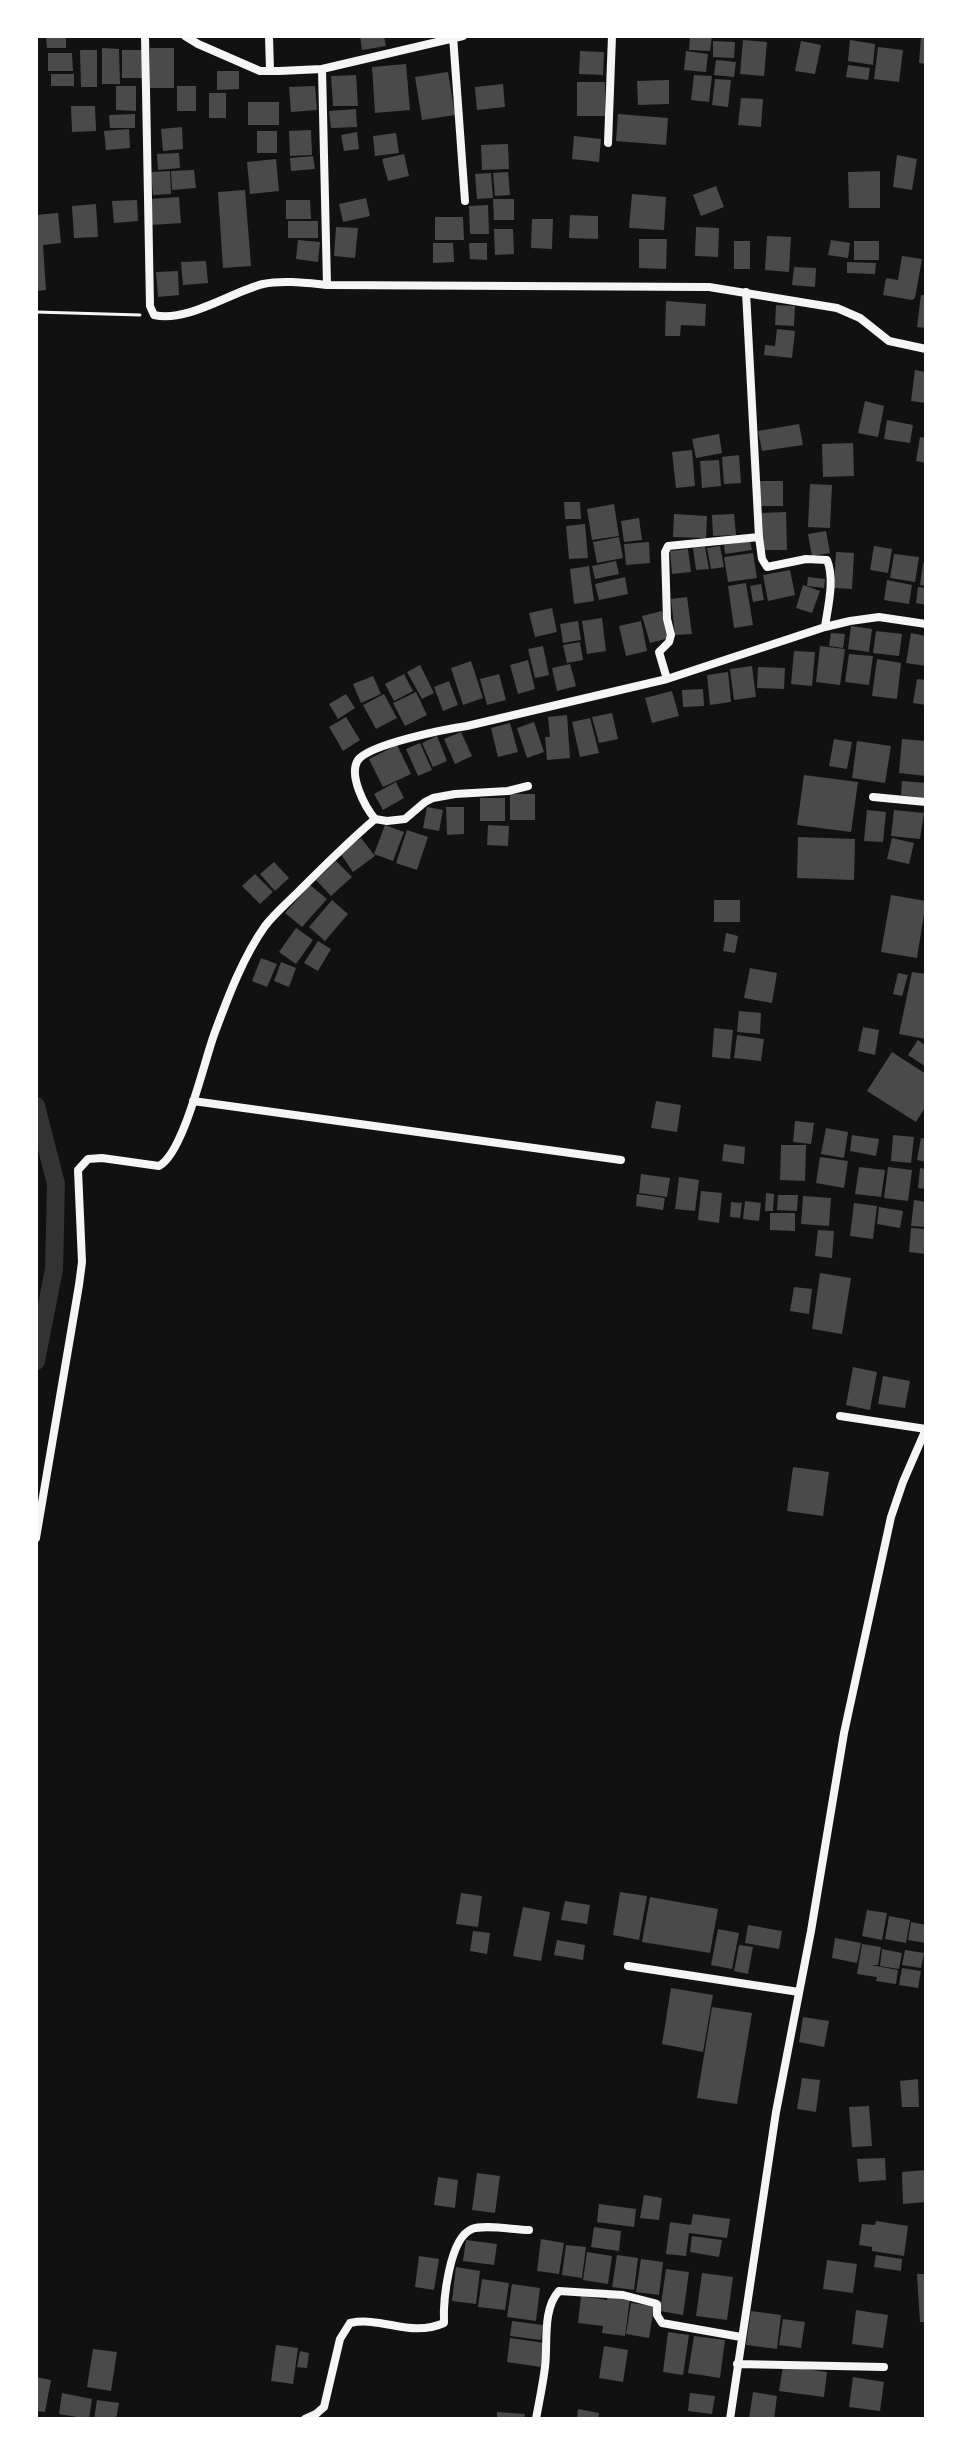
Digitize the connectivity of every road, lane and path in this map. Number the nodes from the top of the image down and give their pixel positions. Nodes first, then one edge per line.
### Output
1 (145, 36) edge
2 (185, 36) edge
3 (269, 36) edge
4 (453, 36) edge
5 (463, 36) edge
6 (612, 36) edge
7 (322, 69) junction
8 (270, 70) junction
9 (608, 143) dead end
10 (465, 201) dead end
11 (327, 285) junction
12 (746, 292) junction
13 (36, 312) edge
14 (154, 315) junction
15 (926, 349) edge
16 (759, 537) junction
17 (926, 624) edge
18 (825, 627) junction
19 (667, 679) junction
20 (528, 786) dead end
21 (873, 797) dead end
22 (926, 802) edge
23 (375, 819) junction
24 (193, 1101) junction
25 (621, 1160) dead end
26 (840, 1416) dead end
27 (926, 1429) edge
28 (36, 1538) edge
29 (628, 1966) dead end
30 (799, 1992) junction
31 (529, 2230) dead end
32 (741, 2337) junction
33 (737, 2364) junction
34 (884, 2367) dead end
35 (305, 2419) edge
36 (536, 2419) edge
37 (730, 2419) edge

1 - 14 street
2 - 8 street
3 - 8 street
4 - 5 street
4 - 7 street
4 - 10 street
6 - 9 street
7 - 8 street
7 - 11 street
11 - 12 street
11 - 14 street
12 - 15 street
12 - 16 street
13 - 14 path
16 - 18 street
16 - 19 street
17 - 18 street
18 - 19 street
19 - 23 street
20 - 23 street
21 - 22 street
23 - 24 street
24 - 25 street
24 - 28 street
26 - 27 street
27 - 30 street
29 - 30 street
30 - 32 street
31 - 35 street
32 - 33 street
32 - 36 street
33 - 34 street
33 - 37 street

